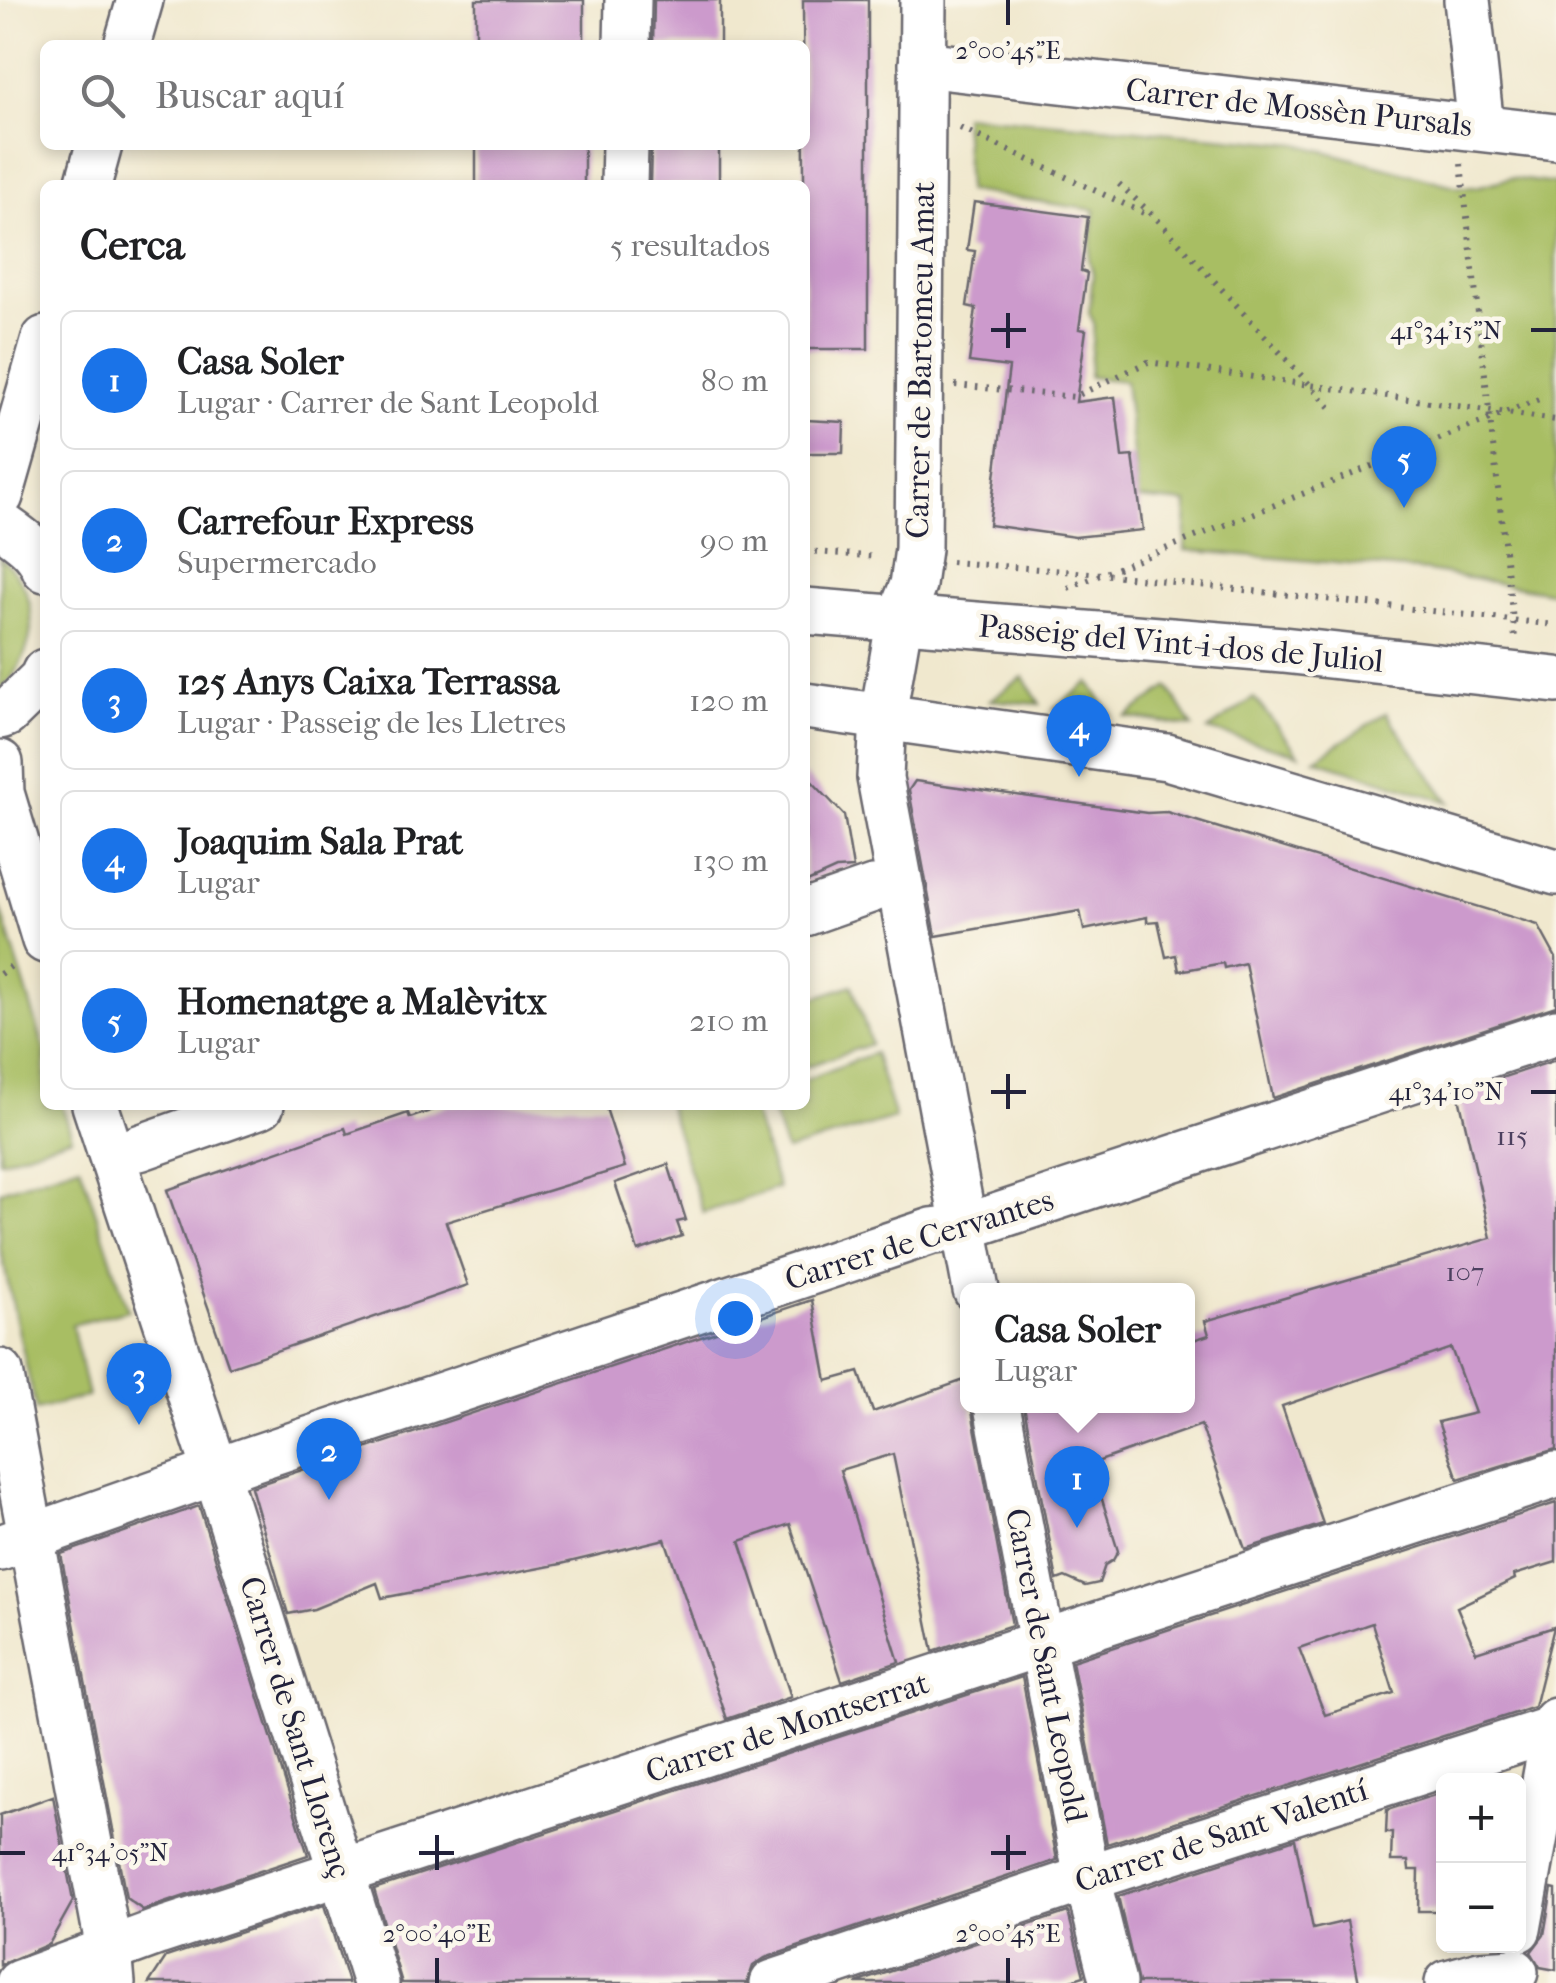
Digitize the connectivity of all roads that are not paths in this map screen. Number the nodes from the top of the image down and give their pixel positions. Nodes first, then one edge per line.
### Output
1 (140, 0) edge
2 (628, 0) edge
3 (923, 0) edge
4 (1467, 0) edge
5 (129, 40) edge
6 (627, 40) edge
7 (922, 64) junction
8 (1556, 138) edge
9 (1470, 141) junction
10 (98, 150) edge
11 (625, 150) edge
12 (89, 180) edge
13 (624, 180) edge
14 (40, 356) edge
15 (0, 496) edge
16 (0, 524) edge
17 (40, 560) edge
18 (810, 611) edge
19 (900, 617) junction
20 (1556, 680) edge
21 (40, 681) edge
22 (810, 707) edge
23 (883, 715) junction
24 (2, 727) edge
25 (0, 763) edge
26 (1556, 872) edge
27 (872, 889) dead end
28 (810, 911) edge
29 (31, 951) edge
30 (1556, 1032) edge
31 (96, 1110) edge
32 (248, 1110) edge
33 (139, 1148) dead end
34 (962, 1228) junction
35 (974, 1283) edge
36 (0, 1372) edge
37 (998, 1413) edge
38 (216, 1472) junction
39 (1556, 1476) edge
40 (16, 1542) edge
41 (1041, 1644) junction
42 (1555, 1726) edge
43 (342, 1874) junction
44 (1087, 1878) junction
45 (1517, 1962) edge
46 (111, 1966) edge
47 (1105, 1979) edge
48 (19, 1983) edge
49 (376, 1983) edge
50 (774, 1983) edge
51 (1448, 1983) edge

1 - 5 street
2 - 6 street
3 - 7 street, Carrer de Bartomeu Amat
4 - 9 street
7 - 9 street, Carrer de Mossèn Pursals
7 - 19 street, Carrer de Bartomeu Amat
8 - 9 street, Carrer de Mossèn Pursals
10 - 12 street
11 - 13 street
14 - 15 street
16 - 17 street
18 - 19 street, Passeig del Vint-i-dos de Juliol
19 - 20 street, Passeig del Vint-i-dos de Juliol
19 - 23 street, Carrer de Bartomeu Amat
21 - 24 street
22 - 23 street
23 - 26 street
23 - 34 street
25 - 29 street
27 - 28 street
30 - 34 street, Carrer de Cervantes
31 - 38 street, Carrer de Sant Llorenç
32 - 33 street
34 - 35 street
34 - 38 street, Carrer de Cervantes
36 - 40 street
37 - 41 street, Carrer de Sant Leopold
38 - 40 street, Carrer de Cervantes
38 - 43 street, Carrer de Sant Llorenç
39 - 41 street, Carrer de Montserrat
40 - 46 street
41 - 43 street, Carrer de Montserrat
41 - 44 street, Carrer de Sant Leopold
42 - 44 street, Carrer de Sant Valentí
42 - 45 street
43 - 46 street, Carrer de Montserrat
43 - 49 street, Carrer de Sant Llorenç
44 - 47 street, Carrer de Sant Leopold
44 - 50 street, Carrer de Sant Valentí
45 - 51 street
46 - 48 street, Carrer de Montserrat

